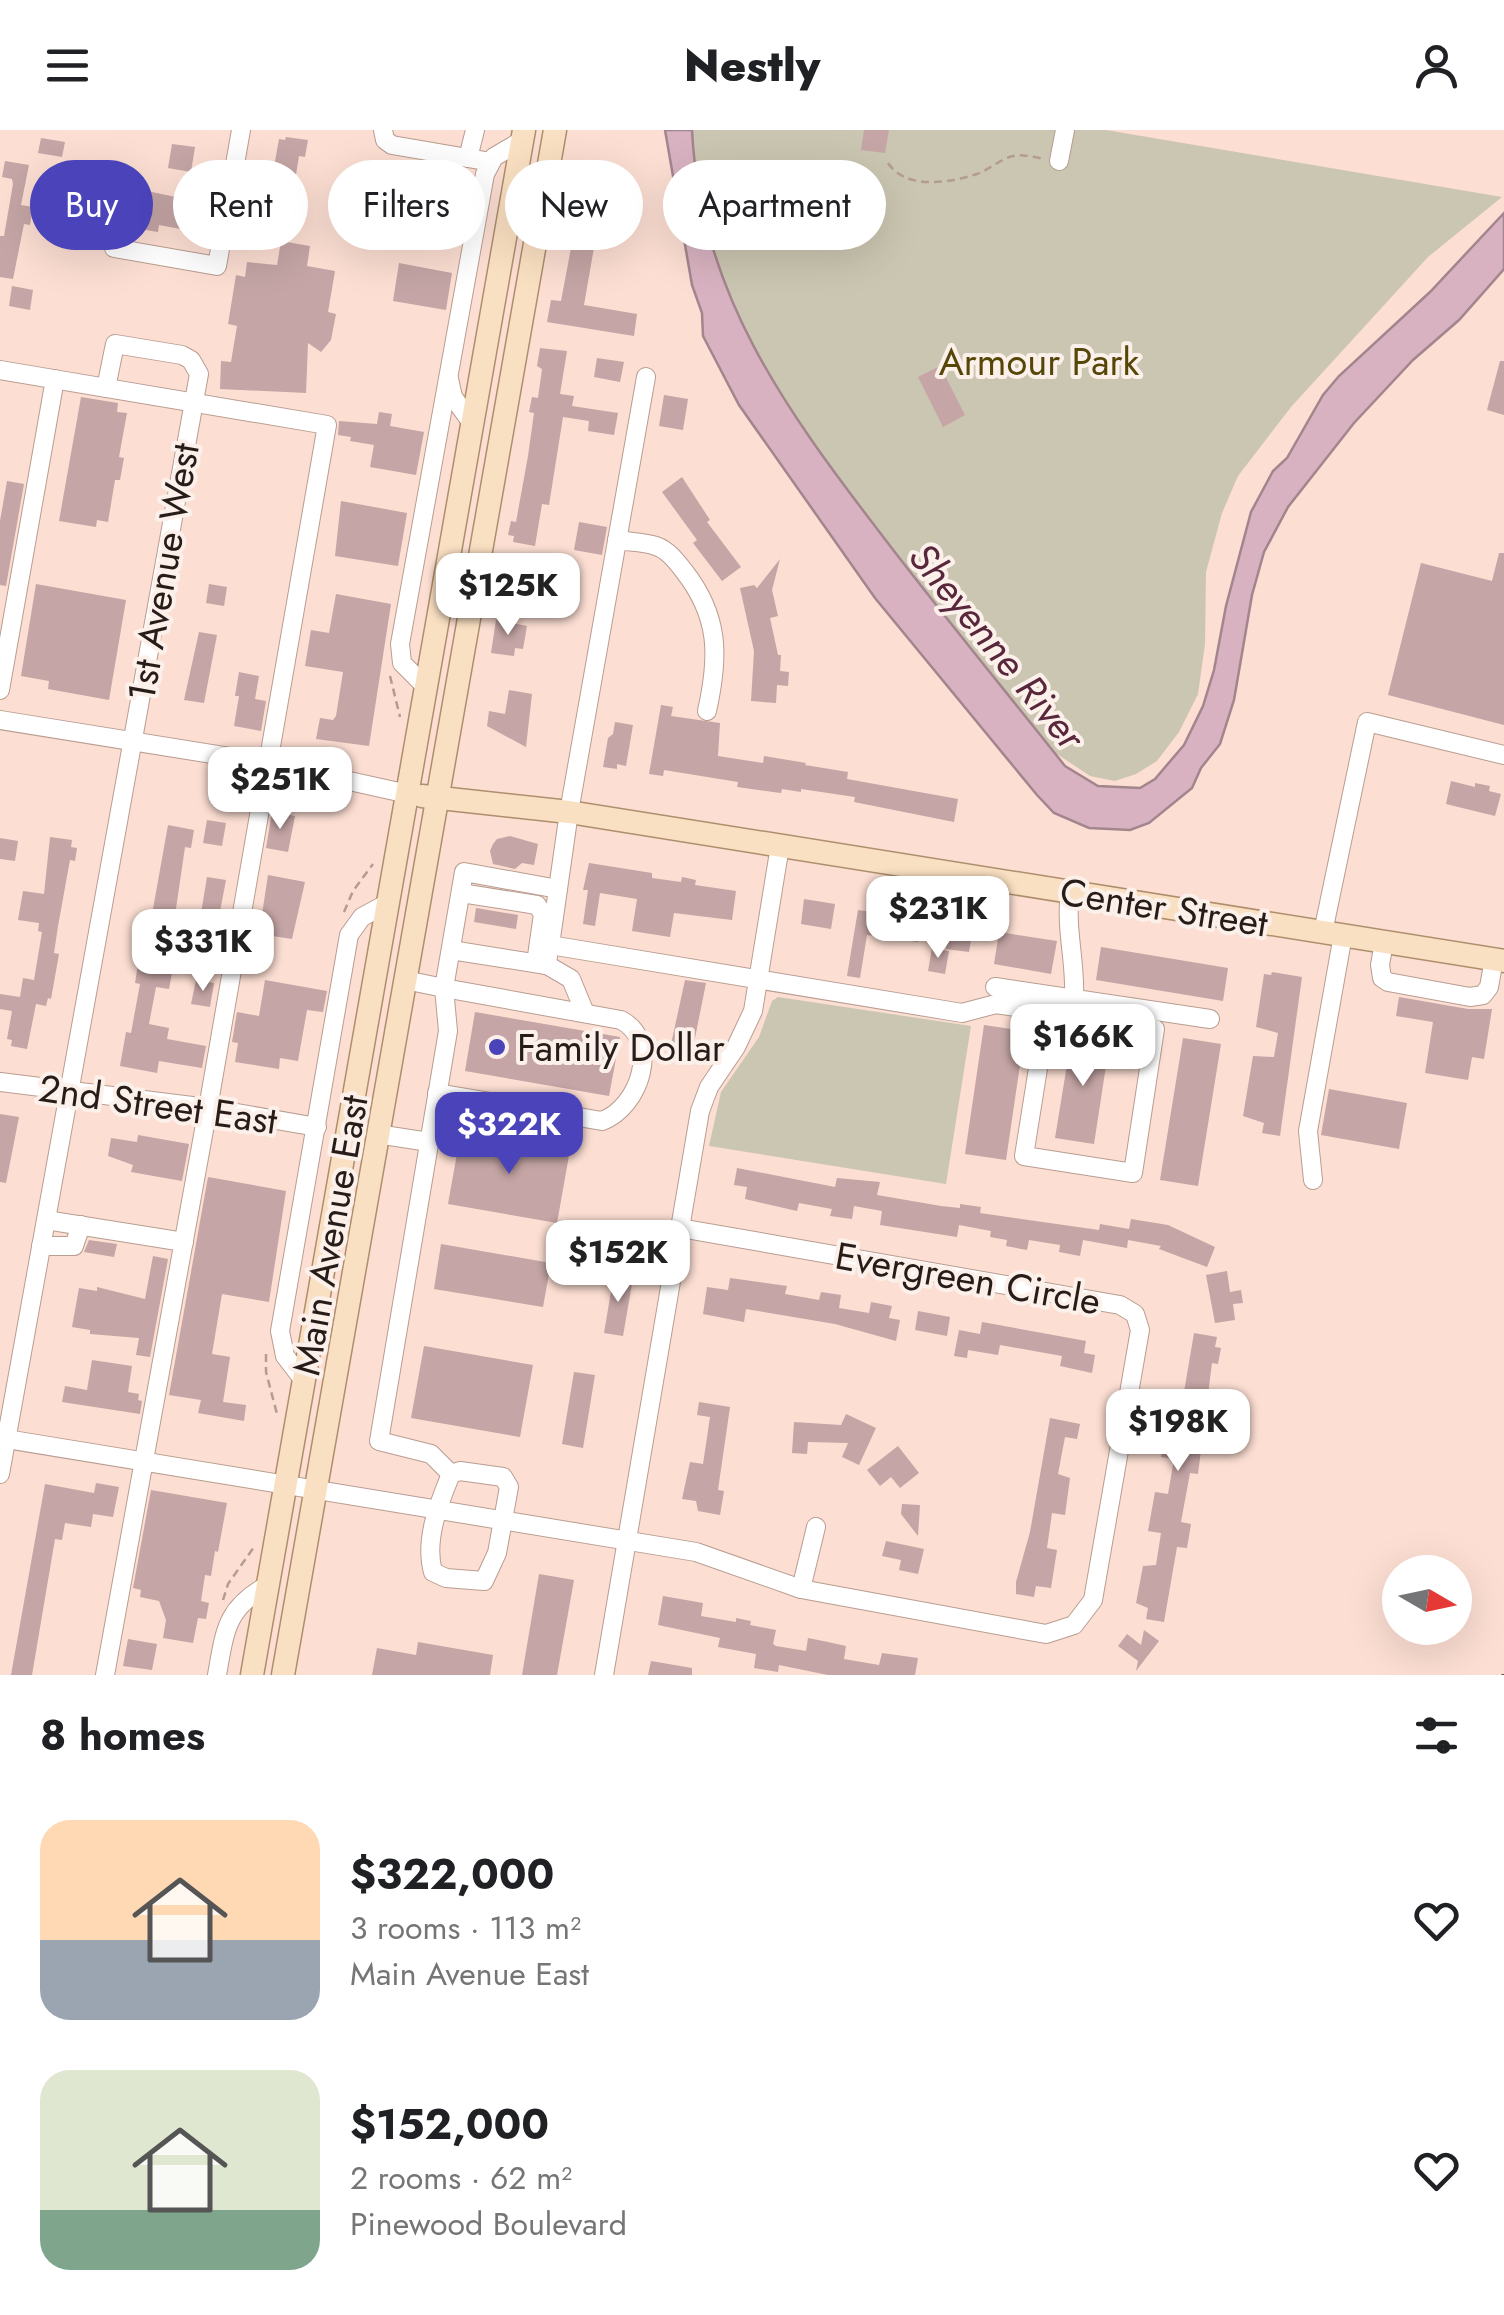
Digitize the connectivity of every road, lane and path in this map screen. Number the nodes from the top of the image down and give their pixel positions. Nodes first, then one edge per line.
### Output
1 (241, 130) edge
2 (383, 130) edge
3 (475, 130) edge
4 (555, 130) edge
5 (1065, 130) edge
6 (524, 135) edge
7 (468, 158) junction
8 (1059, 161) joint
9 (491, 162) junction
10 (888, 163) dead end
11 (125, 250) edge
12 (0, 370) edge
13 (646, 377) dead end
14 (448, 378) junction
15 (55, 379) junction
16 (106, 388) junction
17 (193, 402) junction
18 (472, 423) junction
19 (618, 540) junction
20 (427, 688) junction
21 (0, 690) edge
22 (708, 711) dead end
23 (0, 720) edge
24 (132, 741) junction
25 (1504, 754) edge
26 (268, 764) junction
27 (408, 794) junction
28 (437, 798) junction
29 (570, 812) junction
30 (780, 846) junction
31 (563, 854) junction
32 (476, 874) junction
33 (532, 884) junction
34 (558, 889) junction
35 (1070, 892) junction
36 (461, 893) junction
37 (388, 903) junction
38 (1333, 934) junction
39 (1384, 942) junction
40 (550, 945) junction
41 (451, 950) junction
42 (1499, 960) edge
43 (541, 964) junction
44 (404, 980) junction
45 (758, 981) junction
46 (996, 987) dead end
47 (444, 988) junction
48 (1074, 999) junction
49 (1047, 1012) junction
50 (585, 1014) junction
51 (1210, 1020) dead end
52 (0, 1082) edge
53 (70, 1093) junction
54 (437, 1093) junction
55 (208, 1108) junction
56 (316, 1127) junction
57 (377, 1134) junction
58 (429, 1142) junction
59 (1313, 1180) dead end
60 (46, 1220) junction
61 (80, 1225) junction
62 (680, 1228) junction
63 (184, 1242) junction
64 (41, 1246) junction
65 (305, 1382) junction
66 (3, 1439) edge
67 (143, 1462) junction
68 (0, 1474) edge
69 (451, 1474) junction
70 (286, 1485) junction
71 (314, 1490) junction
72 (438, 1512) junction
73 (503, 1523) junction
74 (816, 1527) dead end
75 (627, 1541) junction
76 (268, 1585) junction
77 (801, 1589) junction
78 (105, 1675) edge
79 (217, 1675) edge
80 (252, 1675) edge
81 (282, 1675) edge
82 (604, 1675) edge

1 - 11 street
2 - 7 street
3 - 7 street
4 - 28 main road, Main Avenue East
5 - 8 street
6 - 9 street
6 - 18 main road, Main Avenue East
7 - 9 street
8 - 10 path
9 - 14 street
12 - 15 street
13 - 19 street
14 - 18 street
14 - 20 street
15 - 16 street
15 - 21 street
16 - 17 street
16 - 17 street, 1st Avenue West
17 - 24 street, 1st Avenue West
17 - 26 street
18 - 20 main road, Main Avenue East
19 - 22 street
19 - 29 street
20 - 27 main road, Main Avenue East
23 - 24 street
24 - 26 street
24 - 53 street, 1st Avenue West
25 - 38 street
26 - 27 street
26 - 55 street
27 - 28 main road, Center Street
27 - 37 main road, Main Avenue East
28 - 29 main road, Center Street
28 - 44 main road, Main Avenue East
29 - 30 main road, Center Street
29 - 31 street
30 - 35 main road, Center Street
30 - 45 street
31 - 33 street
31 - 34 street
32 - 33 street
32 - 33 street
32 - 36 street
33 - 34 street
34 - 40 street
35 - 38 main road, Center Street
35 - 48 street
36 - 41 street
36 - 43 street
37 - 56 street
37 - 65 main road, Main Avenue East
38 - 39 main road, Center Street
38 - 59 street
39 - 42 main road, Center Street
39 - 42 street
40 - 43 street
40 - 45 street
41 - 43 street
41 - 47 street
43 - 50 street
44 - 47 street
44 - 57 main road, Main Avenue East
45 - 49 street
45 - 62 street
46 - 48 street
47 - 50 street
47 - 54 street
48 - 51 street
49 - 49 street
50 - 54 street
52 - 53 street, 2nd Street East
53 - 55 street, 2nd Street East
53 - 60 street, 1st Avenue West
54 - 58 street
55 - 56 street, 2nd Street East
55 - 63 street
56 - 65 street
57 - 58 street
57 - 71 main road, Main Avenue East
58 - 69 street
60 - 61 street
60 - 64 street, 1st Avenue West
61 - 63 street
61 - 64 street
62 - 75 street
62 - 77 street, Evergreen Circle
63 - 67 street
64 - 66 street, 1st Avenue West
65 - 70 main road, Main Avenue East
66 - 67 street, Evergreen Circle
66 - 68 street, 1st Avenue West
67 - 70 street, Evergreen Circle
67 - 78 street
69 - 72 street
69 - 73 street
70 - 71 street, Evergreen Circle
70 - 76 main road, Main Avenue East
71 - 72 street, Evergreen Circle
71 - 81 main road, Main Avenue East
72 - 73 street, Evergreen Circle
72 - 73 street
73 - 75 street, Evergreen Circle
74 - 77 street
75 - 77 street, Evergreen Circle
75 - 82 street
76 - 79 street
76 - 80 main road, Main Avenue East

